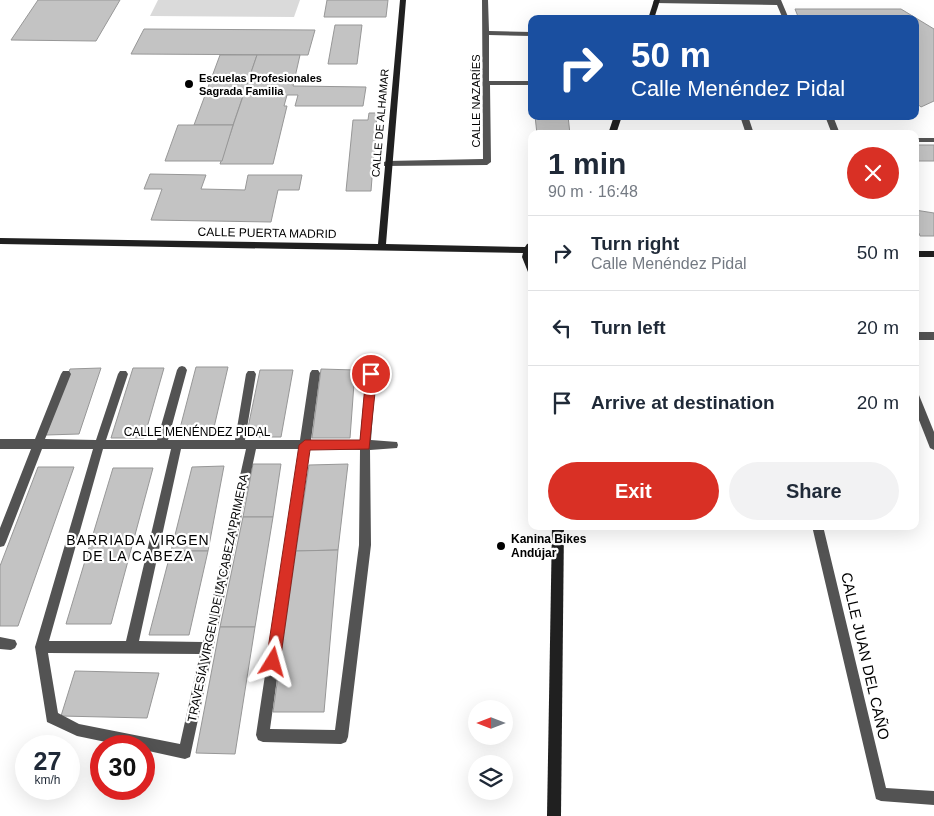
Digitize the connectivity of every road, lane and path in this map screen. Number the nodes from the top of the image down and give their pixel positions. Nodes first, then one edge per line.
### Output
1 (403, 0) edge
2 (485, 0) edge
3 (656, 1) edge
4 (779, 1) edge
5 (652, 15) edge
6 (784, 15) edge
7 (487, 33) junction
8 (528, 34) edge
9 (486, 83) junction
10 (528, 83) edge
11 (919, 140) edge
12 (934, 140) edge
13 (387, 164) junction
14 (2, 241) edge
15 (382, 247) junction
16 (528, 248) edge
17 (919, 254) edge
18 (934, 254) edge
19 (919, 336) edge
20 (934, 336) edge
21 (182, 370) dead end
22 (314, 372) dead end
23 (66, 374) dead end
24 (123, 374) dead end
25 (252, 374) dead end
26 (371, 374) dead end
27 (919, 408) edge
28 (0, 444) edge
29 (38, 444) junction
30 (99, 444) junction
31 (161, 444) junction
32 (177, 444) junction
33 (239, 444) junction
34 (252, 444) junction
35 (305, 445) junction
36 (365, 445) junction
37 (393, 445) dead end
38 (934, 445) edge
39 (558, 530) edge
40 (818, 530) edge
41 (0, 542) edge
42 (41, 647) junction
43 (131, 648) junction
44 (206, 648) junction
45 (934, 798) edge
46 (554, 816) edge

1 - 13 street, CALLE DE ALHAMAR
2 - 7 street, CALLE NAZARÍES
3 - 4 street
3 - 5 street
4 - 6 street
7 - 8 street
7 - 9 street, CALLE NAZARÍES
9 - 10 street
9 - 13 street, CALLE NAZARÍES
11 - 12 street
13 - 15 street, CALLE DE ALHAMAR
14 - 15 street, CALLE PUERTA MADRID
15 - 16 street, CALLE PUERTA MADRID
17 - 18 street
19 - 20 street
21 - 31 street
22 - 35 street
23 - 29 street
24 - 30 street
25 - 33 street
26 - 36 street
27 - 38 street
28 - 29 street, CALLE MENÉNDEZ PIDAL
29 - 30 street, CALLE MENÉNDEZ PIDAL
29 - 41 street
30 - 31 street, CALLE MENÉNDEZ PIDAL
30 - 42 street
31 - 32 street, CALLE MENÉNDEZ PIDAL
32 - 33 street, CALLE MENÉNDEZ PIDAL
32 - 43 street
33 - 34 street, CALLE MENÉNDEZ PIDAL
34 - 35 street, CALLE MENÉNDEZ PIDAL
34 - 44 street, TRAVESÍA VIRGEN DE LA CABEZA PRIMERA
35 - 36 street, CALLE MENÉNDEZ PIDAL
35 - 36 street
36 - 37 street, CALLE MENÉNDEZ PIDAL
39 - 46 street
40 - 45 street, CALLE JUAN DEL CAÑO
42 - 43 street
42 - 44 street, TRAVESÍA VIRGEN DE LA CABEZA PRIMERA
43 - 44 street

